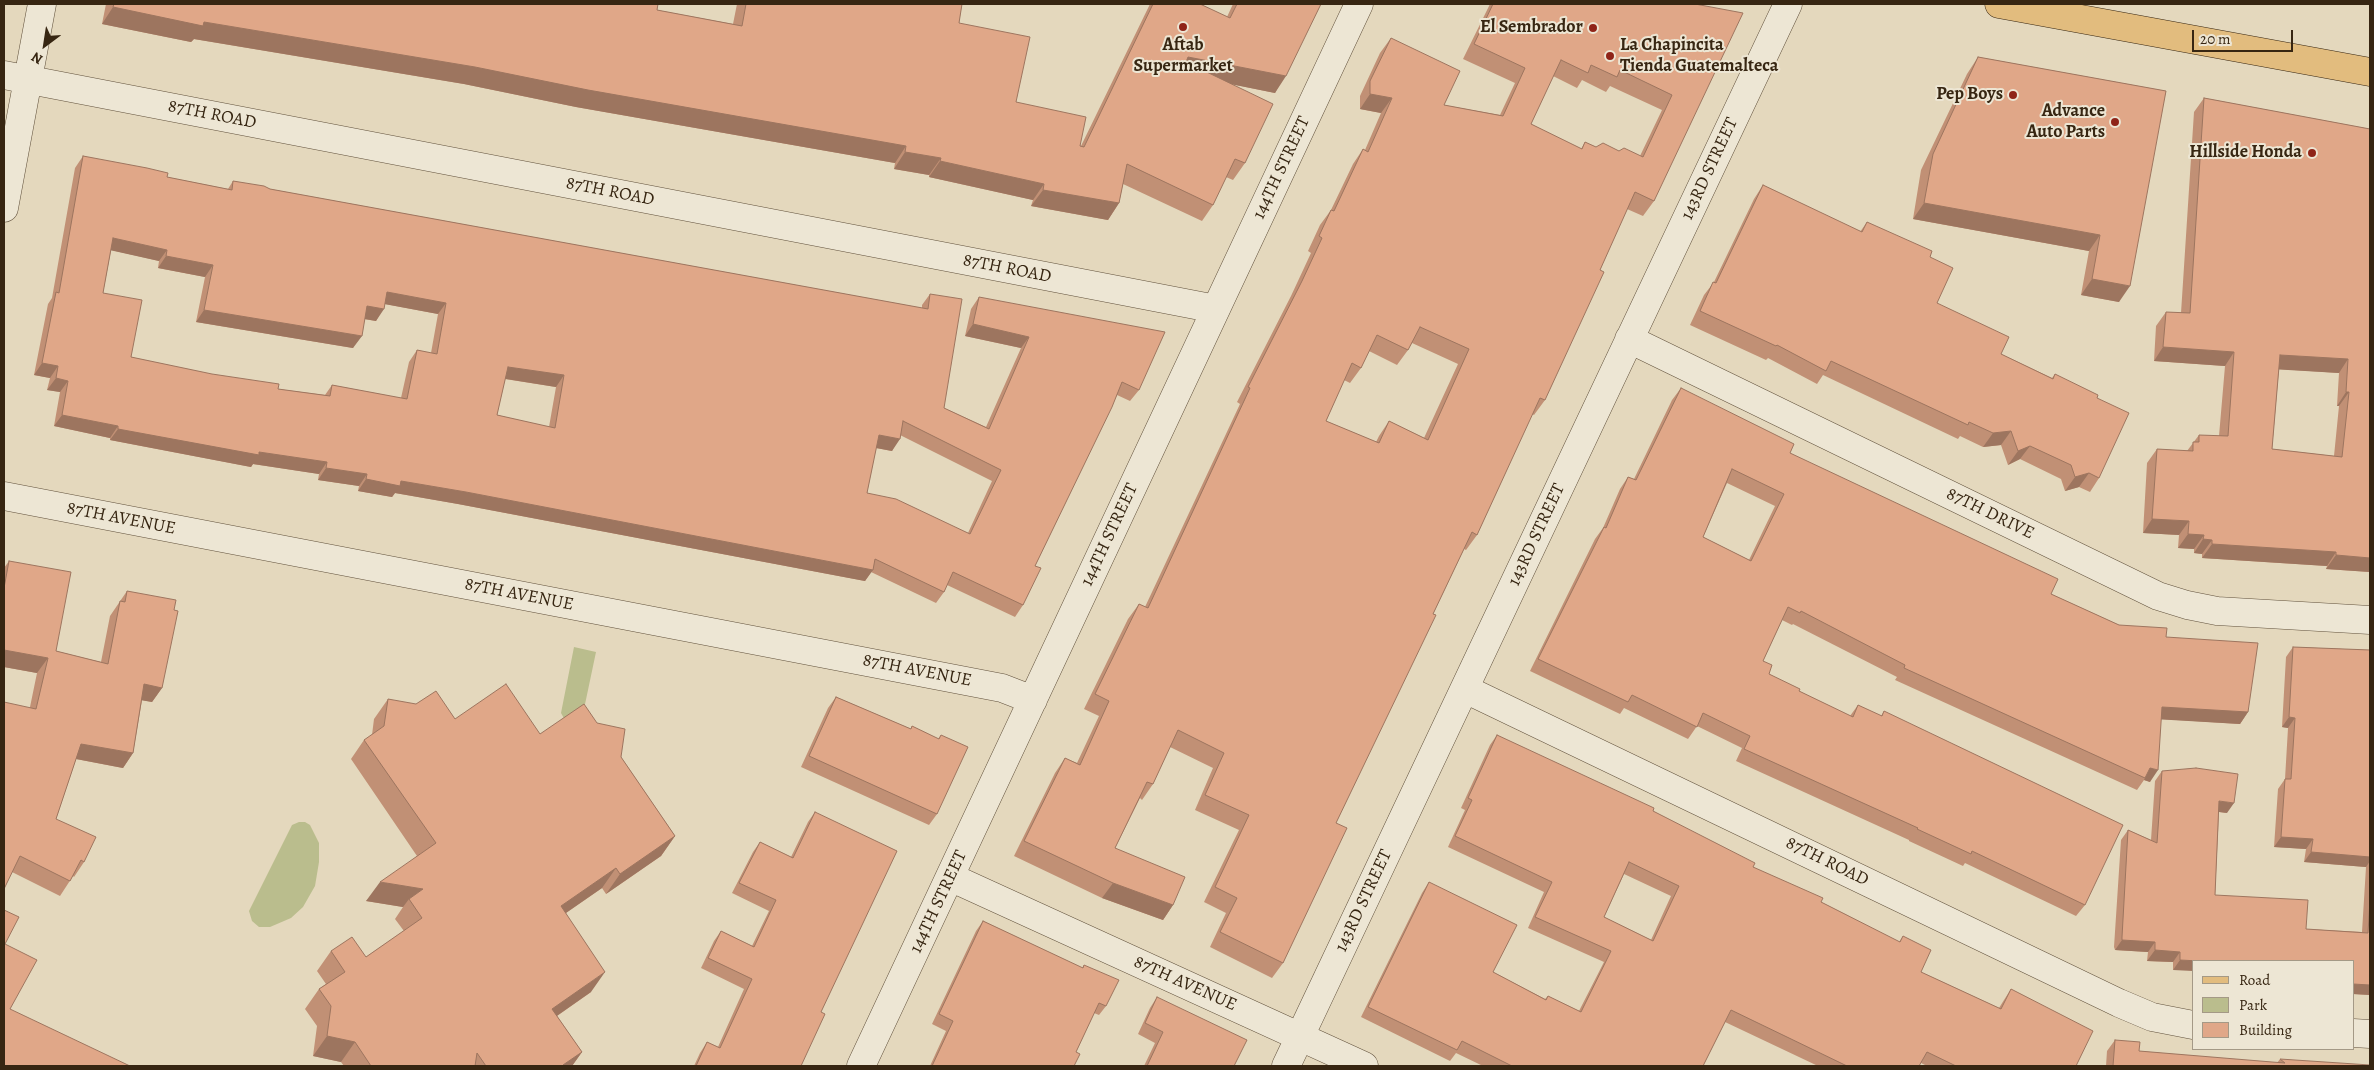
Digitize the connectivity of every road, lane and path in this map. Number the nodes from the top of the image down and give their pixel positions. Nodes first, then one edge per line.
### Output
1 (42, 4) edge
2 (1360, 4) edge
3 (1788, 4) edge
4 (1999, 4) edge
5 (2370, 72) edge
6 (16, 77) edge
7 (4, 208) edge
8 (1216, 309) junction
9 (1629, 339) junction
10 (4, 496) edge
11 (2370, 620) edge
12 (1465, 688) junction
13 (1033, 700) junction
14 (950, 877) junction
15 (2192, 1024) edge
16 (2354, 1033) edge
17 (2370, 1034) edge
18 (1300, 1036) junction
19 (861, 1066) edge
20 (1286, 1066) edge
21 (1364, 1066) edge

1 - 6 street
2 - 8 street, 144TH STREET
3 - 9 street, 143RD STREET
4 - 5 main road
6 - 7 street
6 - 8 street, 87TH ROAD
8 - 13 street, 144TH STREET
9 - 11 street, 87TH DRIVE
9 - 12 street, 143RD STREET
10 - 13 street, 87TH AVENUE
12 - 15 street, 87TH ROAD
12 - 18 street, 143RD STREET
13 - 14 street, 144TH STREET
14 - 18 street, 87TH AVENUE
14 - 19 street, 144TH STREET
16 - 17 street
18 - 20 street, 143RD STREET
18 - 21 street, 87TH AVENUE

